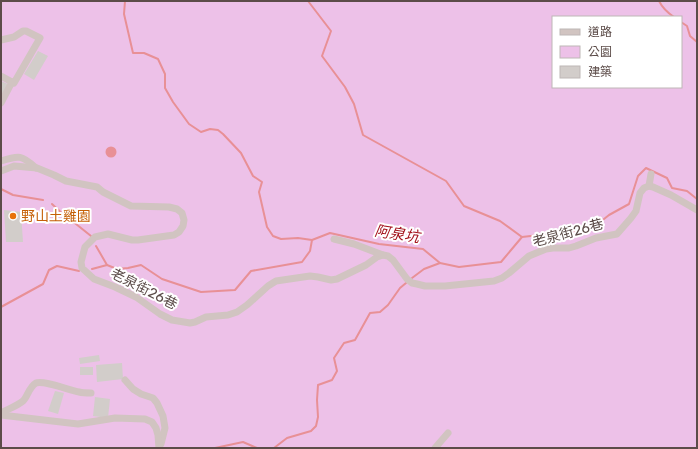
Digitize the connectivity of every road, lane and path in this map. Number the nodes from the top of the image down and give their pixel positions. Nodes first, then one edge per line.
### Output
1 (1, 40) edge
2 (1, 76) edge
3 (12, 82) junction
4 (1, 102) edge
5 (1, 161) edge
6 (36, 168) junction
7 (1, 171) edge
8 (651, 174) dead end
9 (649, 186) junction
10 (697, 210) edge
11 (334, 239) dead end
12 (383, 255) junction
13 (125, 380) dead end
14 (91, 393) dead end
15 (1, 414) edge
16 (448, 433) dead end
17 (160, 447) edge
18 (435, 448) edge

1 - 3 street
2 - 3 street
3 - 4 street
5 - 6 street
6 - 7 street, 老泉街26巷
6 - 12 street, 老泉街26巷
8 - 9 street
9 - 10 street
9 - 12 street, 老泉街26巷
11 - 12 street
13 - 17 street
14 - 15 street
15 - 17 street
16 - 18 street

